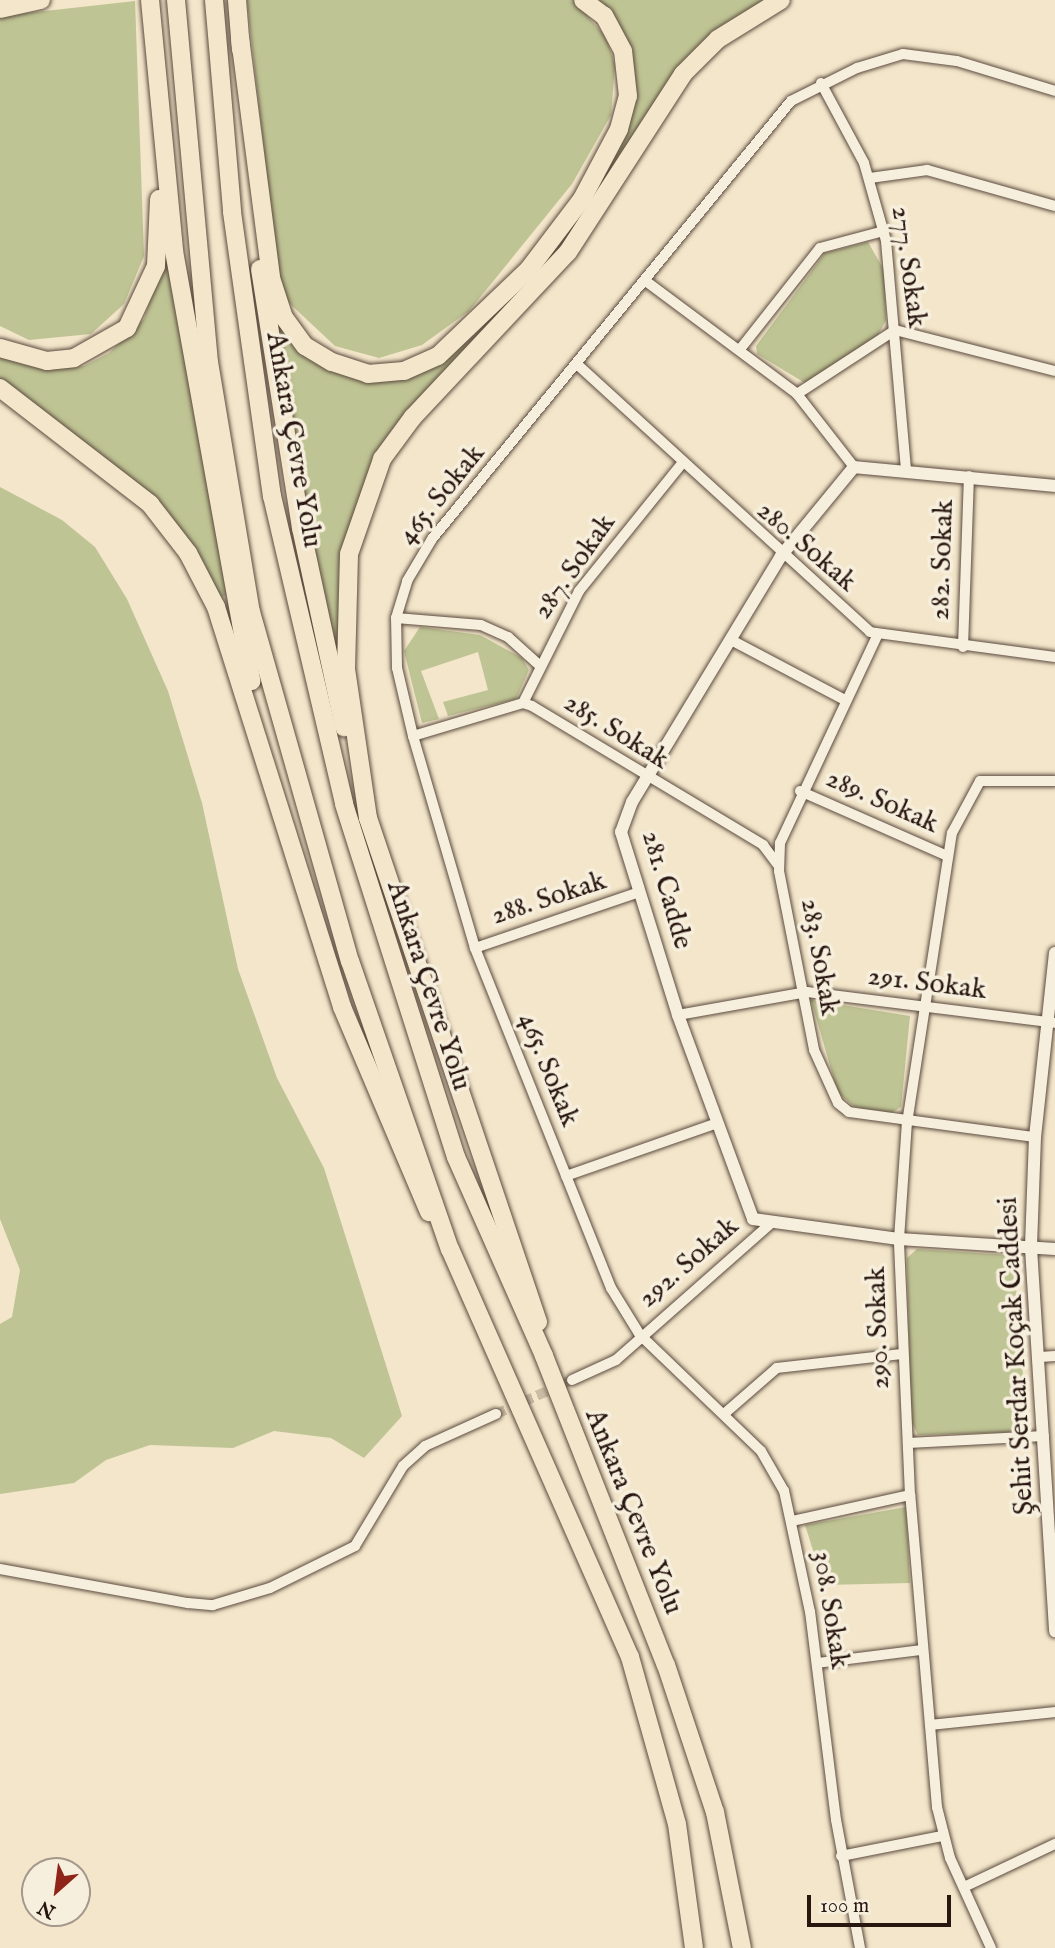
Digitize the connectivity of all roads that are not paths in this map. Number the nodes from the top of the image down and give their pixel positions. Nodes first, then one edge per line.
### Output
1 (41, 0) edge
2 (150, 0) edge
3 (176, 0) edge
4 (214, 0) edge
5 (237, 0) edge
6 (583, 0) edge
7 (781, 0) edge
8 (0, 9) edge
9 (240, 38) junction
10 (155, 70) junction
11 (821, 83) junction
12 (1055, 91) edge
13 (870, 178) junction
14 (1055, 206) edge
15 (884, 232) junction
16 (647, 282) junction
17 (895, 330) junction
18 (0, 348) edge
19 (741, 348) junction
20 (579, 366) junction
21 (1055, 371) edge
22 (0, 387) edge
23 (797, 394) junction
24 (680, 466) junction
25 (853, 467) junction
26 (906, 470) junction
27 (969, 476) junction
28 (1055, 486) edge
29 (781, 556) junction
30 (396, 618) junction
31 (877, 636) junction
32 (733, 642) junction
33 (963, 647) junction
34 (1055, 657) edge
35 (538, 664) junction
36 (845, 700) junction
37 (523, 703) junction
38 (413, 736) junction
39 (271, 774) junction
40 (646, 778) junction
41 (1055, 782) edge
42 (800, 790) junction
43 (368, 818) junction
44 (783, 829) junction
45 (763, 845) junction
46 (945, 855) junction
47 (778, 865) junction
48 (638, 893) junction
49 (475, 948) junction
50 (1055, 953) edge
51 (807, 992) junction
52 (927, 1008) junction
53 (678, 1015) junction
54 (1051, 1022) edge
55 (717, 1123) junction
56 (907, 1123) junction
57 (1035, 1137) junction
58 (566, 1176) junction
59 (769, 1226) junction
60 (899, 1239) junction
61 (1031, 1248) junction
62 (450, 1249) junction
63 (1055, 1249) edge
64 (640, 1335) junction
65 (901, 1354) junction
66 (544, 1356) junction
67 (1055, 1356) edge
68 (1040, 1357) junction
69 (572, 1380) tunnel mouth
70 (496, 1414) tunnel mouth
71 (724, 1414) junction
72 (1044, 1436) junction
73 (908, 1443) junction
74 (910, 1495) junction
75 (792, 1521) junction
76 (0, 1569) edge
77 (1053, 1573) edge
78 (1055, 1631) edge
79 (921, 1650) junction
80 (817, 1662) junction
81 (1055, 1712) edge
82 (930, 1725) junction
83 (942, 1836) junction
84 (1055, 1844) edge
85 (841, 1856) junction
86 (964, 1888) junction
87 (694, 1948) edge
88 (742, 1948) edge
89 (860, 1948) edge
90 (990, 1948) edge

1 - 8 highway
2 - 10 highway
3 - 62 highway, Ankara Çevre Yolu
4 - 66 highway, Ankara Çevre Yolu
5 - 9 highway
6 - 9 highway
7 - 43 highway
9 - 43 highway
10 - 18 highway
10 - 39 highway
11 - 12 street, 465. Sokak
11 - 13 street, 277. Sokak
11 - 16 street, 465. Sokak
13 - 14 street
13 - 15 street, 277. Sokak
15 - 17 street, 277. Sokak
15 - 19 street
16 - 19 street
16 - 20 street, 465. Sokak
17 - 21 street
17 - 23 street
17 - 26 street, 277. Sokak
19 - 23 street
20 - 24 street, 280. Sokak
20 - 30 street, 465. Sokak
22 - 39 highway
23 - 25 street
24 - 29 street, 280. Sokak
24 - 35 street, 287. Sokak
25 - 26 street
25 - 29 street, 281. Cadde
26 - 27 street
27 - 28 street
27 - 33 street, 282. Sokak
29 - 31 street, 280. Sokak
29 - 32 street, 281. Cadde
30 - 35 street
30 - 38 street, 465. Sokak
31 - 33 street
31 - 36 street, 283. Sokak
32 - 36 street
32 - 40 street, 281. Cadde
33 - 34 street
35 - 37 street, 287. Sokak
36 - 42 street, 283. Sokak
37 - 38 street, 285. Sokak
37 - 40 street, 285. Sokak
38 - 49 street, 465. Sokak
39 - 62 highway
40 - 45 street, 285. Sokak
40 - 48 street, 281. Cadde
41 - 46 street, 290. Sokak
42 - 44 street, 283. Sokak
42 - 46 street, 289. Sokak
43 - 66 highway
44 - 45 street
44 - 47 street, 283. Sokak
45 - 47 street, 285. Sokak
46 - 52 street, 290. Sokak
47 - 51 street, 283. Sokak
48 - 49 street, 288. Sokak
48 - 53 street, 281. Cadde
49 - 58 street, 465. Sokak
50 - 54 street, Şehit Serdar Koçak Caddesi
51 - 52 street, 291. Sokak
51 - 53 street, 291. Sokak
51 - 56 street, 283. Sokak
52 - 54 street, 291. Sokak
52 - 56 street, 290. Sokak
53 - 55 street, 281. Cadde
54 - 57 street, Şehit Serdar Koçak Caddesi
55 - 58 street
55 - 59 street, 281. Cadde
56 - 57 street, 283. Sokak
56 - 60 street, 290. Sokak
57 - 61 street, Şehit Serdar Koçak Caddesi
58 - 64 street, 465. Sokak
59 - 60 street
59 - 64 street, 292. Sokak
60 - 61 street
60 - 65 street, 290. Sokak
61 - 63 street
61 - 68 street, Şehit Serdar Koçak Caddesi
62 - 87 highway, Ankara Çevre Yolu
64 - 69 street, 292. Sokak
64 - 71 street, 308. Sokak
65 - 71 street
65 - 73 street, 290. Sokak
66 - 88 highway, Ankara Çevre Yolu
67 - 68 street
68 - 72 street, Şehit Serdar Koçak Caddesi
70 - 76 street
71 - 75 street, 308. Sokak
72 - 73 street
72 - 77 street, Şehit Serdar Koçak Caddesi
73 - 74 street, 290. Sokak
74 - 75 street
74 - 79 street, 290. Sokak
75 - 80 street, 308. Sokak
77 - 78 street, Şehit Serdar Koçak Caddesi
79 - 80 street
79 - 82 street, 290. Sokak
80 - 85 street, 308. Sokak
81 - 82 street
82 - 83 street, 290. Sokak
83 - 85 street
83 - 86 street, 290. Sokak
84 - 86 street
85 - 89 street, 308. Sokak
86 - 90 street, 290. Sokak

